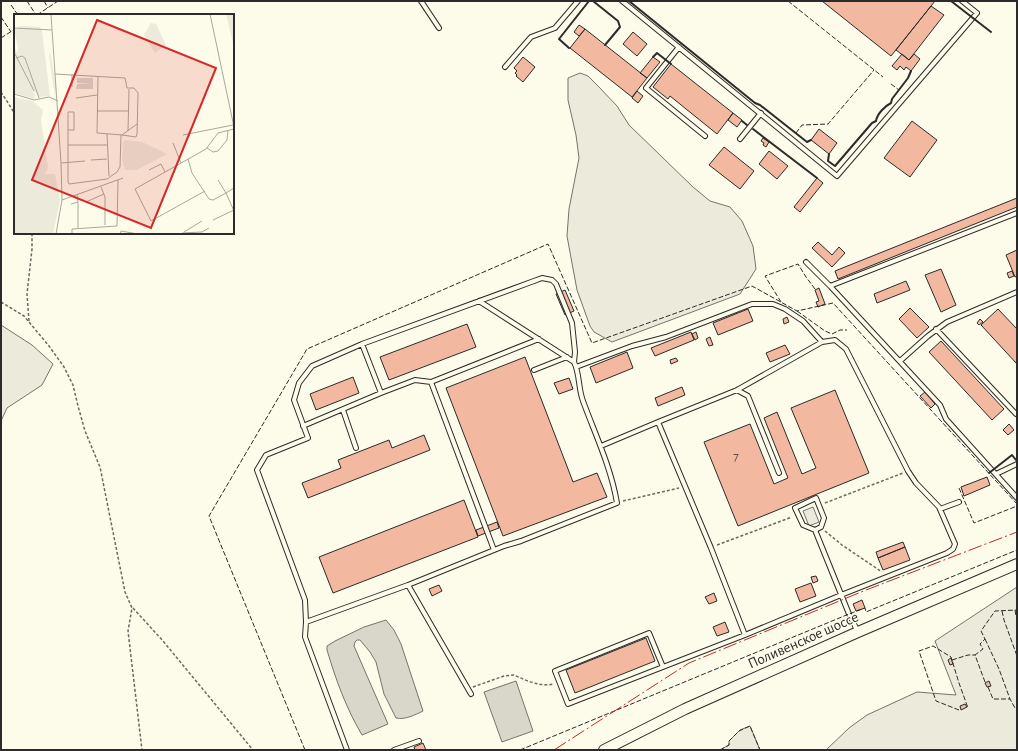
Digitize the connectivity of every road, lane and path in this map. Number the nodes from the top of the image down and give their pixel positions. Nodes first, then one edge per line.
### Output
1 (421, 1) edge
2 (578, 1) edge
3 (622, 1) edge
4 (962, 1) edge
5 (439, 28) dead end
6 (679, 47) junction
7 (505, 67) dead end
8 (1, 92) edge
9 (14, 112) edge
10 (761, 114) junction
11 (704, 136) dead end
12 (740, 139) dead end
13 (1017, 213) edge
14 (32, 234) edge
15 (806, 262) dead end
16 (830, 286) junction
17 (1017, 292) edge
18 (479, 301) junction
19 (1, 302) edge
20 (29, 322) junction
21 (936, 330) junction
22 (539, 339) junction
23 (822, 342) junction
24 (362, 344) junction
25 (567, 357) junction
26 (900, 361) junction
27 (574, 362) junction
28 (576, 367) junction
29 (534, 370) dead end
30 (431, 382) junction
31 (737, 390) junction
32 (381, 393) junction
33 (343, 410) junction
34 (1016, 414) dead end
35 (658, 422) junction
36 (303, 426) junction
37 (600, 446) junction
38 (356, 448) dead end
39 (1017, 464) edge
40 (908, 471) junction
41 (779, 473) dead end
42 (996, 474) junction
43 (685, 486) junction
44 (1017, 498) edge
45 (617, 502) junction
46 (959, 502) dead end
47 (819, 505) junction
48 (940, 510) junction
49 (798, 515) junction
50 (821, 527) junction
51 (815, 530) junction
52 (710, 548) junction
53 (494, 550) junction
54 (1017, 564) edge
55 (888, 576) junction
56 (408, 585) junction
57 (841, 595) junction
58 (132, 608) junction
59 (306, 622) junction
60 (858, 632) junction
61 (745, 635) junction
62 (663, 667) junction
63 (559, 682) junction
64 (469, 692) joint
65 (419, 741) dead end
66 (142, 750) edge
67 (253, 750) edge
68 (347, 750) edge
69 (394, 750) edge
70 (604, 750) edge

1 - 5 lane
2 - 7 lane
3 - 6 lane
4 - 10 lane
6 - 10 lane
6 - 11 lane
8 - 9 path
10 - 12 lane
13 - 16 lane
14 - 20 path
15 - 16 lane
16 - 26 lane
17 - 21 lane
18 - 22 lane
18 - 24 lane
18 - 27 lane
19 - 20 path
20 - 58 path
21 - 26 lane
21 - 34 lane
22 - 25 lane
22 - 30 lane
23 - 28 lane
23 - 31 lane
23 - 40 lane
24 - 32 lane
24 - 36 lane
25 - 27 lane
25 - 29 lane
26 - 42 lane
27 - 28 lane
28 - 37 lane
30 - 32 lane
30 - 53 lane
31 - 35 lane
31 - 41 lane
32 - 33 lane
33 - 36 lane
33 - 38 lane
35 - 37 lane
35 - 43 lane
36 - 59 lane
37 - 45 lane
39 - 42 lane
40 - 47 path
40 - 48 lane
42 - 44 lane
43 - 45 path
43 - 52 lane
45 - 53 lane
46 - 48 lane
47 - 49 lane
47 - 50 lane
48 - 55 lane
49 - 51 lane
49 - 52 path
50 - 51 lane
50 - 55 path
51 - 57 lane
52 - 61 lane
53 - 56 lane
54 - 60 street, Поливенское шоссе
55 - 57 lane
56 - 59 lane
56 - 64 lane
57 - 60 lane
57 - 61 lane
58 - 66 path
58 - 67 path
59 - 68 lane
60 - 70 street, Поливенское шоссе
61 - 62 lane
62 - 63 lane
62 - 63 lane
63 - 64 path
65 - 69 lane

